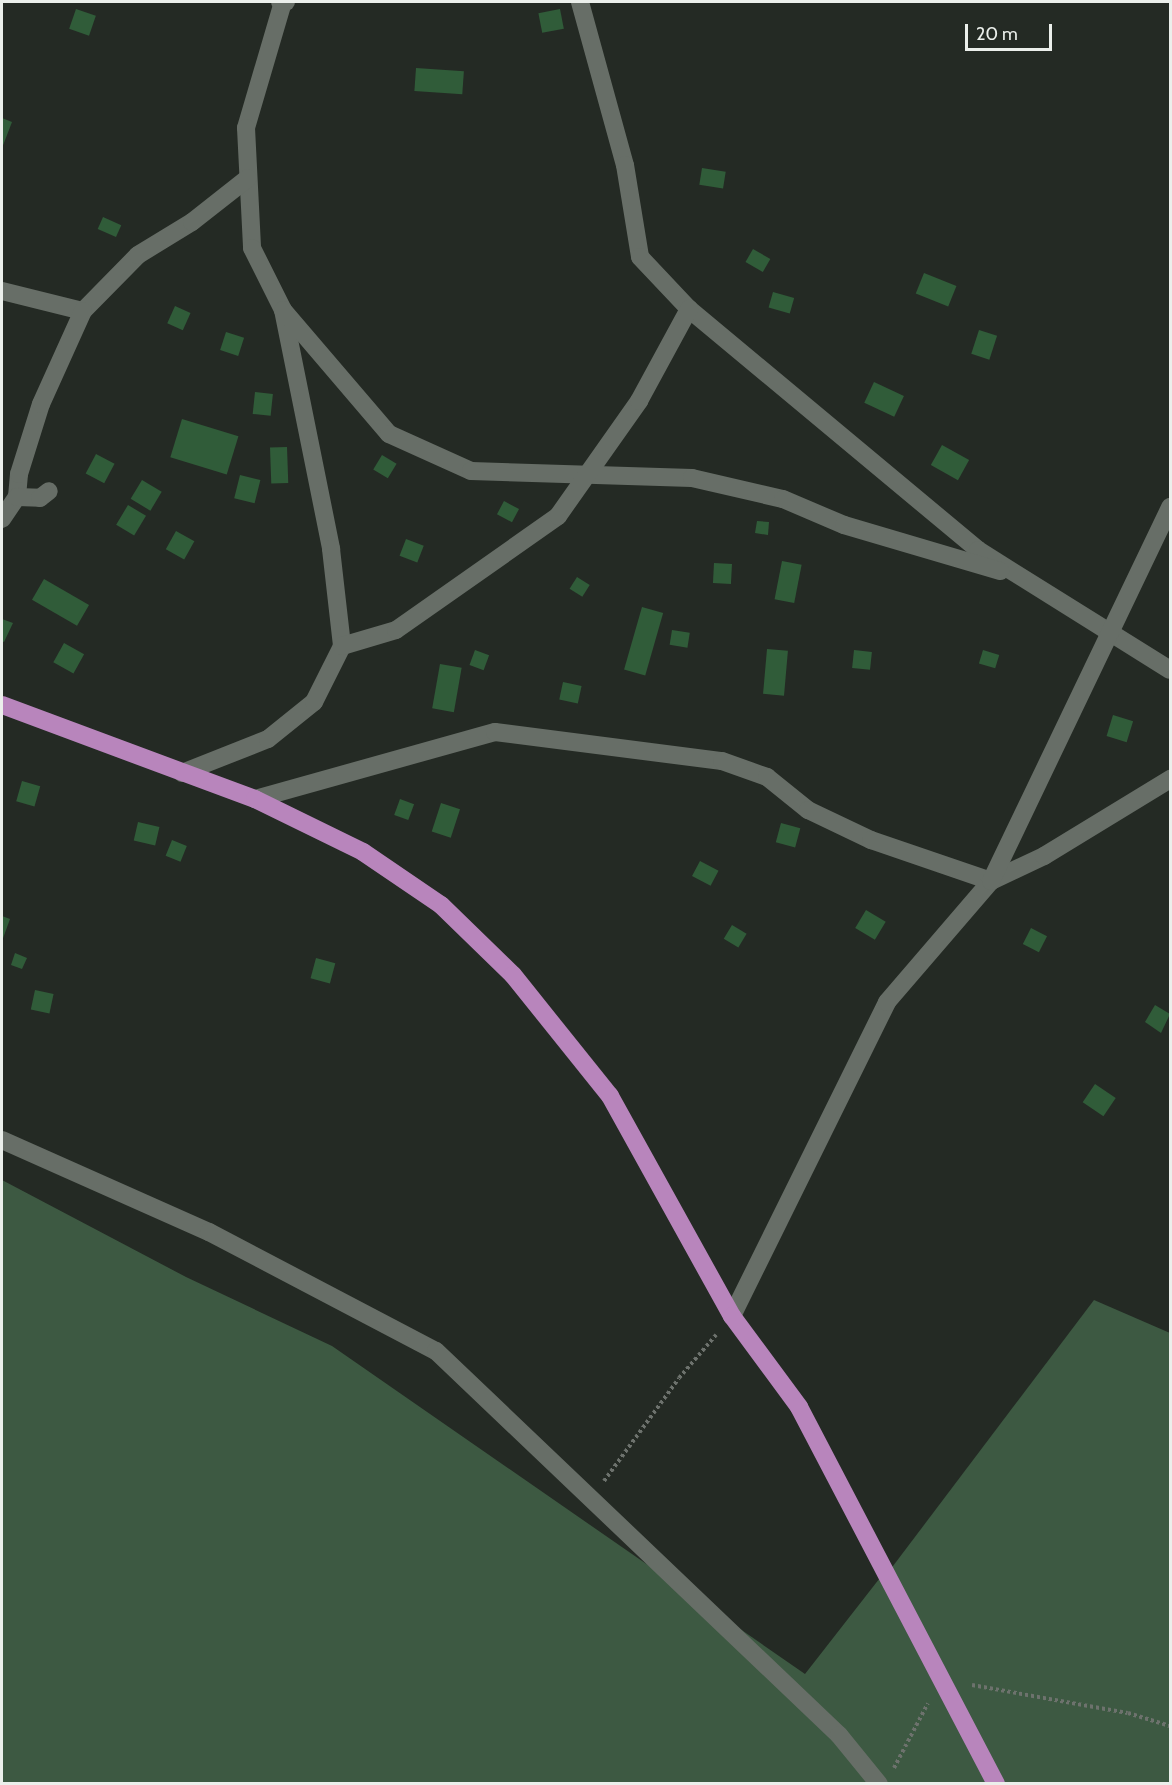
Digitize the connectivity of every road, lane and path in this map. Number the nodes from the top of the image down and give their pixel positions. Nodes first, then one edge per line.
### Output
1 (283, 2) edge
2 (580, 2) edge
3 (249, 178) junction
4 (2, 291) edge
5 (688, 309) junction
6 (283, 310) junction
7 (83, 311) junction
8 (587, 474) junction
9 (49, 491) dead end
10 (17, 497) junction
11 (1170, 507) edge
12 (2, 519) edge
13 (1019, 576) junction
14 (1111, 635) junction
15 (342, 646) junction
16 (1170, 670) edge
17 (2, 708) edge
18 (182, 773) junction
19 (1170, 779) edge
20 (255, 800) junction
21 (991, 881) junction
22 (2, 1140) edge
23 (732, 1316) junction
24 (592, 1496) junction
25 (940, 1679) junction
26 (1170, 1726) edge
27 (885, 1778) edge
28 (996, 1784) edge

1 - 3 street
2 - 5 street
3 - 6 street
3 - 7 street
4 - 7 street
5 - 8 street
5 - 13 street
6 - 8 street
6 - 15 street
7 - 10 street
8 - 13 street
8 - 15 street
9 - 10 street
10 - 12 street
11 - 14 street
13 - 14 street
14 - 16 street
14 - 21 street
15 - 18 street
17 - 18 main road
18 - 20 main road
19 - 21 street
20 - 21 street
20 - 23 main road
21 - 23 street
22 - 24 street
23 - 24 path
23 - 25 main road
24 - 27 street
25 - 26 path
25 - 27 path
25 - 28 main road

